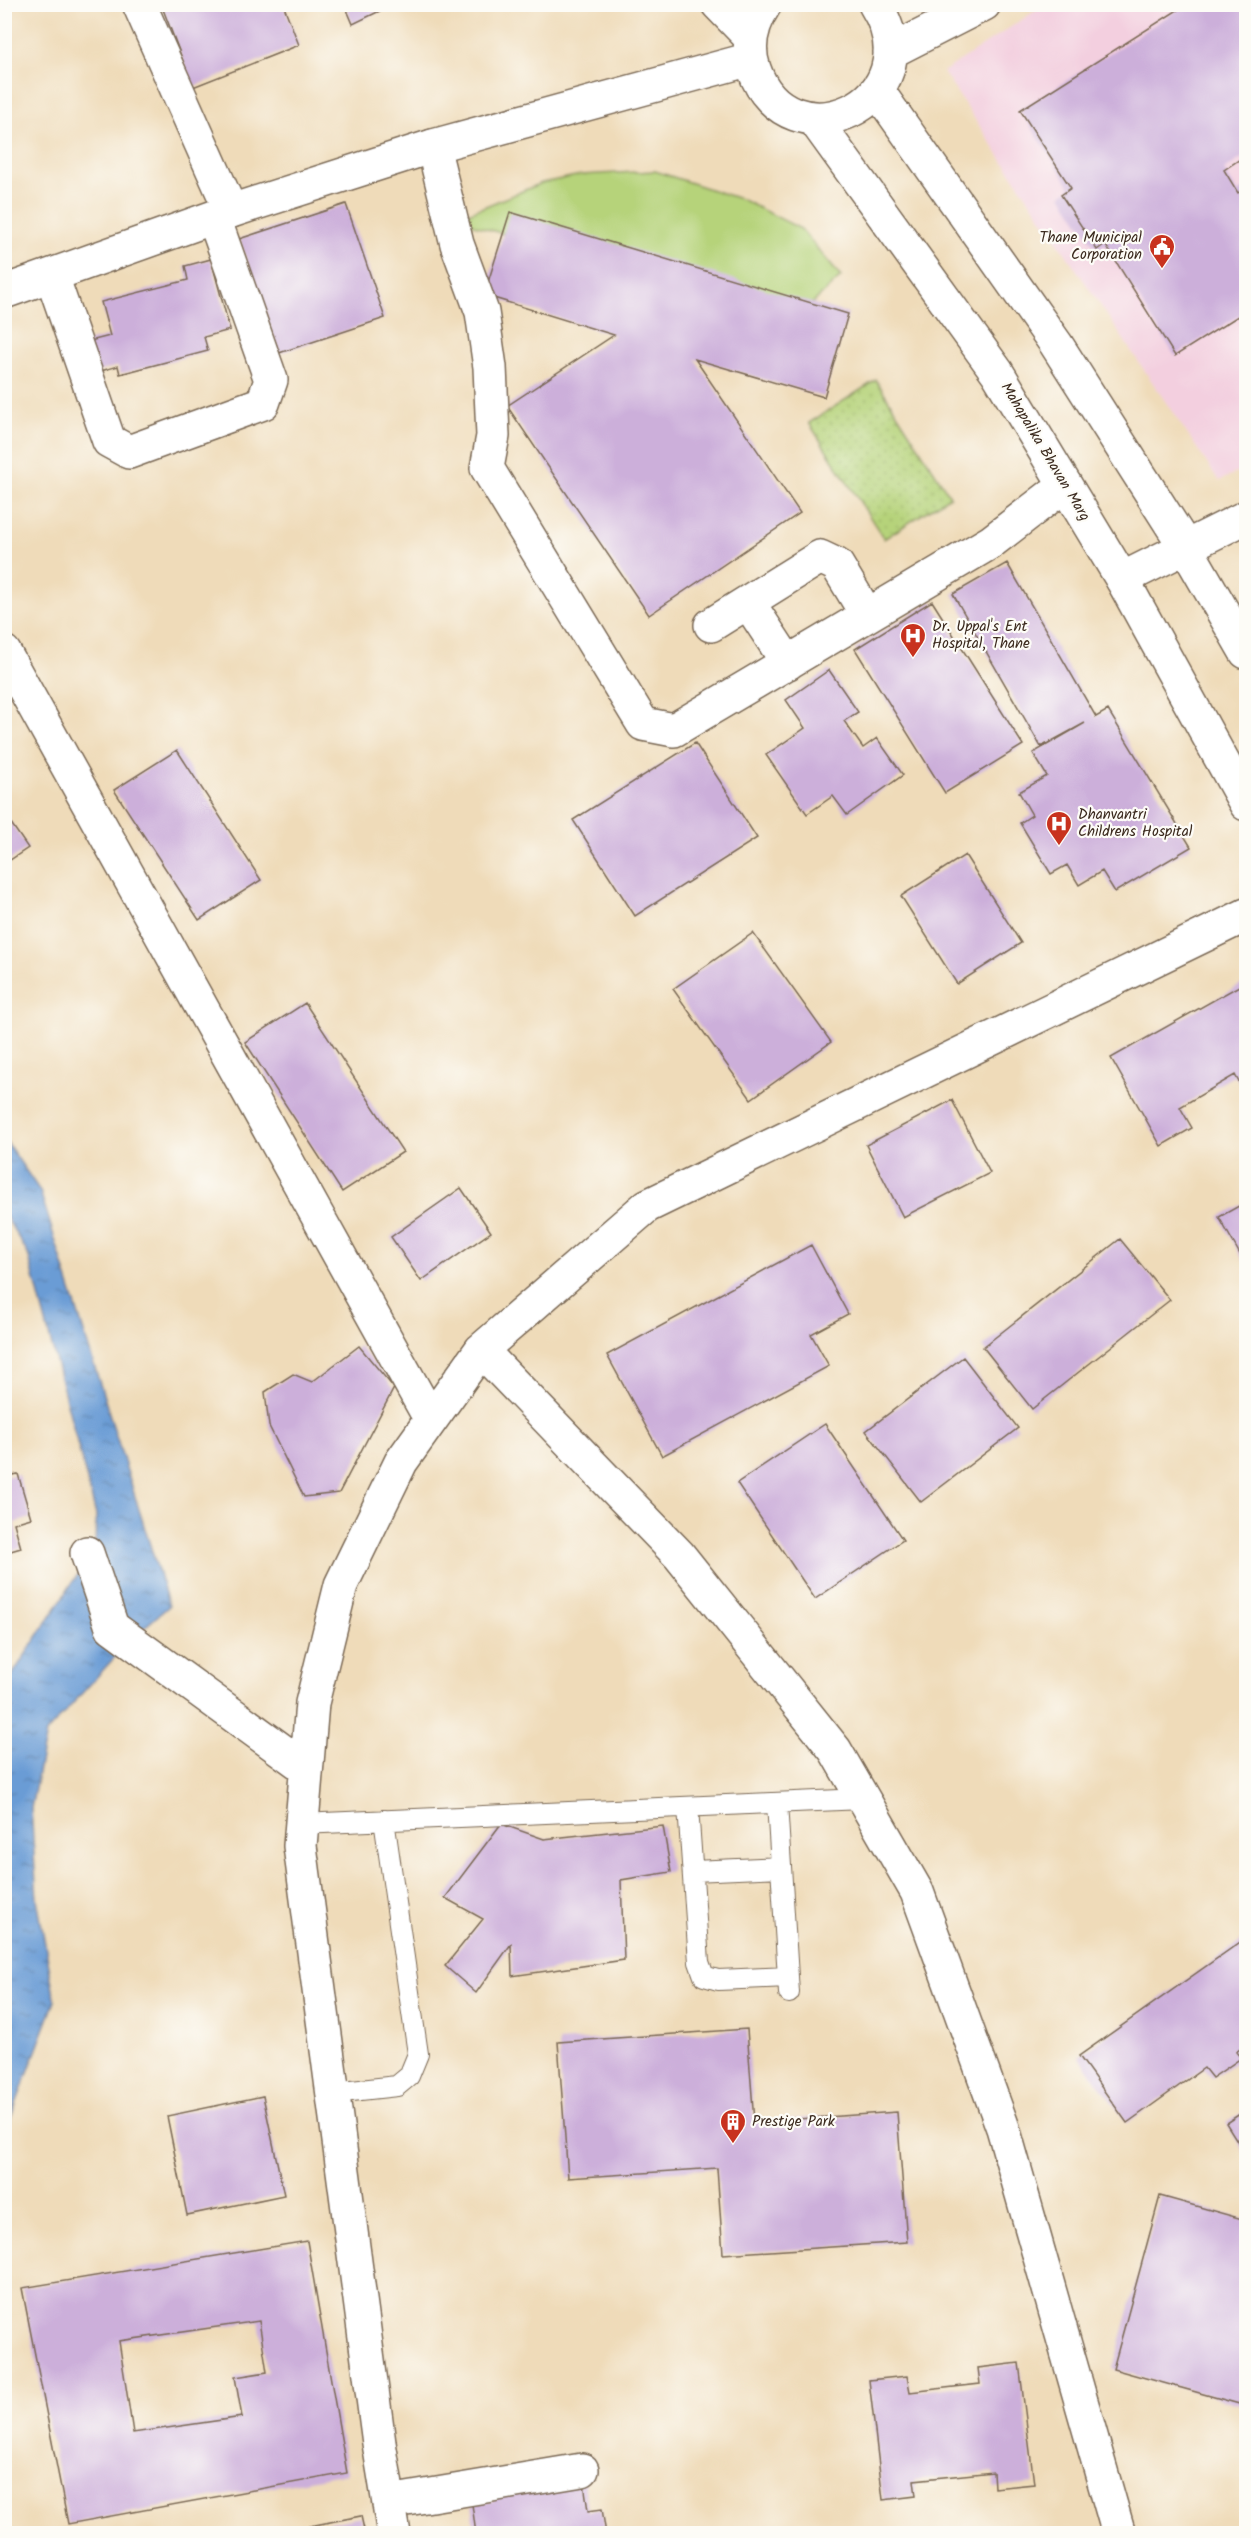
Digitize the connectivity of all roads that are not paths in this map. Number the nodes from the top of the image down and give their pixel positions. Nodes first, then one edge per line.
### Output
1 (139, 4) edge
2 (718, 4) edge
3 (765, 4) edge
4 (875, 4) edge
5 (984, 4) edge
6 (751, 48) junction
7 (890, 52) junction
8 (877, 90) junction
9 (814, 119) junction
10 (433, 146) junction
11 (222, 214) junction
12 (52, 276) junction
13 (4, 292) edge
14 (1065, 485) junction
15 (1246, 518) edge
16 (1185, 546) junction
17 (1122, 579) junction
18 (748, 602) junction
19 (867, 615) junction
20 (711, 626) dead end
21 (4, 652) edge
22 (1246, 652) edge
23 (788, 663) junction
24 (1246, 804) edge
25 (1246, 915) edge
26 (481, 1350) junction
27 (431, 1420) junction
28 (87, 1554) dead end
29 (306, 1768) junction
30 (863, 1799) junction
31 (777, 1803) junction
32 (688, 1807) junction
33 (384, 1820) junction
34 (302, 1824) junction
35 (780, 1868) junction
36 (693, 1871) junction
37 (333, 2093) junction
38 (582, 2470) dead end
39 (389, 2502) junction
40 (394, 2534) edge
41 (1119, 2534) edge

1 - 11 street
2 - 6 street
3 - 6 street
4 - 7 street
5 - 7 street
6 - 9 street
6 - 10 street
7 - 8 street
8 - 9 street
8 - 16 street
9 - 14 street, Mahapalika Bhavan Marg
10 - 11 street
10 - 23 street
11 - 12 street
11 - 12 street
12 - 13 street
14 - 17 street, Mahapalika Bhavan Marg
14 - 19 street
15 - 16 street
16 - 17 street
16 - 22 street
17 - 24 street, Mahapalika Bhavan Marg
18 - 19 street
18 - 20 street
18 - 23 street
19 - 23 street
21 - 27 street
25 - 26 street
26 - 27 street
26 - 30 street
27 - 29 street
28 - 29 street
29 - 34 street
30 - 31 lane
30 - 41 street
31 - 32 lane
31 - 35 lane
32 - 33 lane
32 - 36 lane
33 - 34 lane
33 - 37 lane
34 - 37 street
35 - 36 lane
35 - 36 lane
37 - 39 street
38 - 39 street
39 - 40 street

